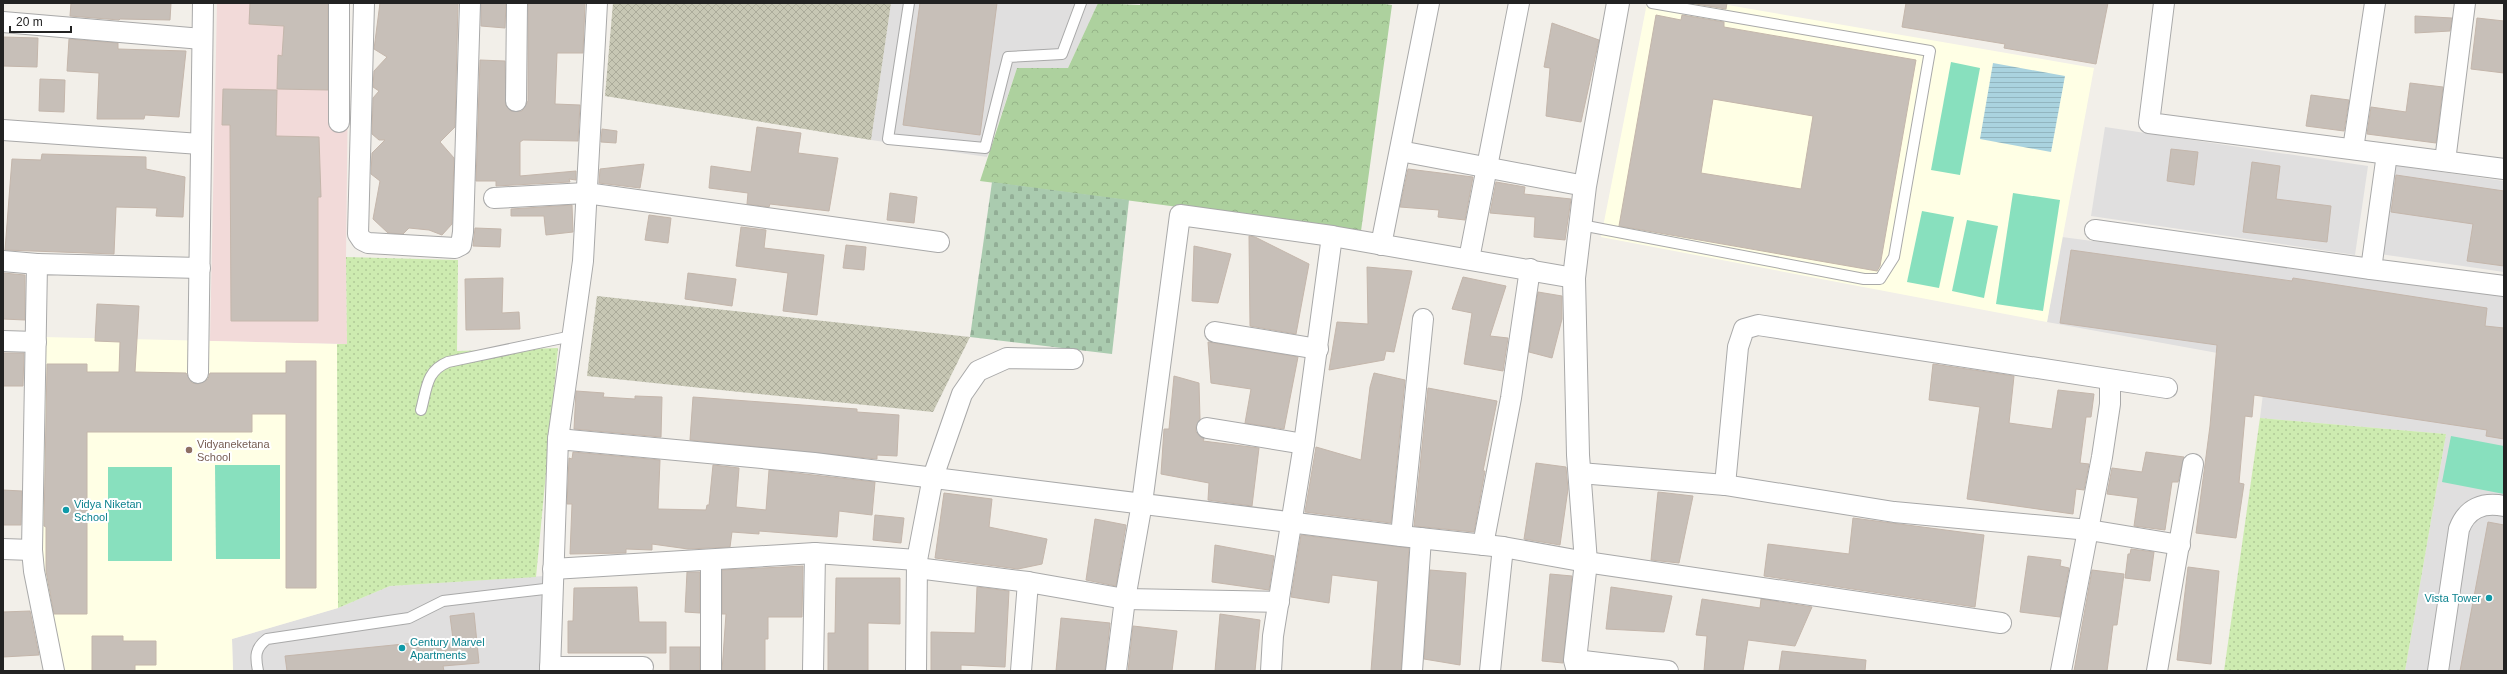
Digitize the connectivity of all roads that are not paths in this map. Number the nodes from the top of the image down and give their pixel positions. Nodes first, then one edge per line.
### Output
1 (203, 3) edge
2 (339, 3) edge
3 (364, 3) edge
4 (470, 3) edge
5 (517, 3) edge
6 (597, 3) edge
7 (909, 3) edge
8 (1081, 3) edge
9 (1429, 3) edge
10 (1519, 3) edge
11 (1618, 3) edge
12 (1652, 3) edge
13 (2164, 3) edge
14 (2375, 3) edge
15 (2465, 3) edge
16 (3, 22) edge
17 (202, 39) junction
18 (516, 101) dead end
19 (339, 122) dead end
20 (3, 130) edge
21 (200, 144) junction
22 (2353, 149) junction
23 (1400, 151) junction
24 (2387, 154) junction
25 (2445, 161) junction
26 (1487, 167) junction
27 (2504, 169) edge
28 (1585, 186) junction
29 (586, 193) junction
30 (494, 198) dead end
31 (1581, 225) junction
32 (2095, 230) dead end
33 (1332, 236) junction
34 (939, 242) dead end
35 (1380, 245) junction
36 (1469, 259) junction
37 (3, 262) edge
38 (37, 264) junction
39 (200, 268) junction
40 (1530, 269) junction
41 (2371, 269) junction
42 (1574, 278) junction
43 (2504, 286) edge
44 (1423, 318) dead end
45 (1215, 332) dead end
46 (572, 336) junction
47 (3, 341) edge
48 (36, 342) junction
49 (1318, 349) junction
50 (1073, 359) dead end
51 (198, 373) dead end
52 (2110, 381) junction
53 (2167, 388) dead end
54 (421, 410) dead end
55 (1207, 428) dead end
56 (558, 439) junction
57 (1304, 444) junction
58 (2193, 464) dead end
59 (1580, 473) junction
60 (933, 477) junction
61 (1725, 485) junction
62 (1142, 503) junction
63 (2504, 506) edge
64 (1292, 523) junction
65 (2089, 530) junction
66 (1401, 536) junction
67 (1421, 538) junction
68 (2180, 544) junction
69 (1483, 545) junction
70 (1503, 547) junction
71 (3, 549) edge
72 (32, 550) junction
73 (815, 553) junction
74 (711, 560) junction
75 (1586, 562) junction
76 (917, 564) junction
77 (553, 569) junction
78 (1028, 582) junction
79 (553, 588) junction
80 (1125, 599) junction
81 (1279, 602) junction
82 (2001, 623) dead end
83 (1576, 665) edge
84 (643, 667) dead end
85 (550, 669) edge
86 (54, 671) edge
87 (258, 671) edge
88 (711, 671) edge
89 (813, 671) edge
90 (916, 671) edge
91 (1021, 671) edge
92 (1116, 671) edge
93 (1271, 671) edge
94 (1412, 671) edge
95 (1490, 671) edge
96 (1668, 671) edge
97 (2061, 671) edge
98 (2157, 671) edge
99 (2438, 671) edge

1 - 17 street
2 - 19 street
3 - 4 street
5 - 18 street
6 - 29 street
7 - 8 lane
9 - 23 street
10 - 26 street
11 - 28 street
12 - 31 lane
13 - 22 street
14 - 22 street
15 - 25 street
16 - 17 street
17 - 21 street
20 - 21 street
21 - 39 street
22 - 24 street
23 - 26 street
23 - 35 street
24 - 25 street
24 - 41 street
25 - 27 street
26 - 28 street
26 - 36 street
28 - 31 street
29 - 30 street
29 - 34 street
29 - 46 street
31 - 42 street
32 - 41 street
33 - 35 street
33 - 49 street
33 - 62 street
35 - 36 street
36 - 40 street
37 - 38 street
38 - 39 street
38 - 48 street
39 - 51 street
40 - 42 street
40 - 69 street
41 - 43 street
42 - 59 street
44 - 66 street
45 - 49 street
46 - 54 lane
46 - 56 street
47 - 48 street
48 - 72 street
49 - 57 street
50 - 60 street
52 - 53 street
52 - 61 street
52 - 65 street
55 - 57 street
56 - 60 street
56 - 77 street
57 - 64 street
58 - 68 street
59 - 61 street
59 - 75 street
60 - 62 street
60 - 76 street
61 - 65 street
62 - 64 street
62 - 80 street
63 - 99 street
64 - 66 street
64 - 81 street
65 - 68 street
65 - 97 street
66 - 67 street
67 - 69 street
67 - 94 street
68 - 98 street
69 - 70 street
70 - 75 street
70 - 95 street
71 - 72 street
72 - 86 street
73 - 74 street
73 - 76 street
73 - 89 street
74 - 77 street
74 - 88 street
75 - 82 street
75 - 83 street
76 - 78 street
76 - 90 street
77 - 79 street
78 - 80 street
78 - 91 street
79 - 85 street
79 - 87 lane
80 - 81 street
80 - 92 street
81 - 93 street
83 - 96 street
84 - 85 street

